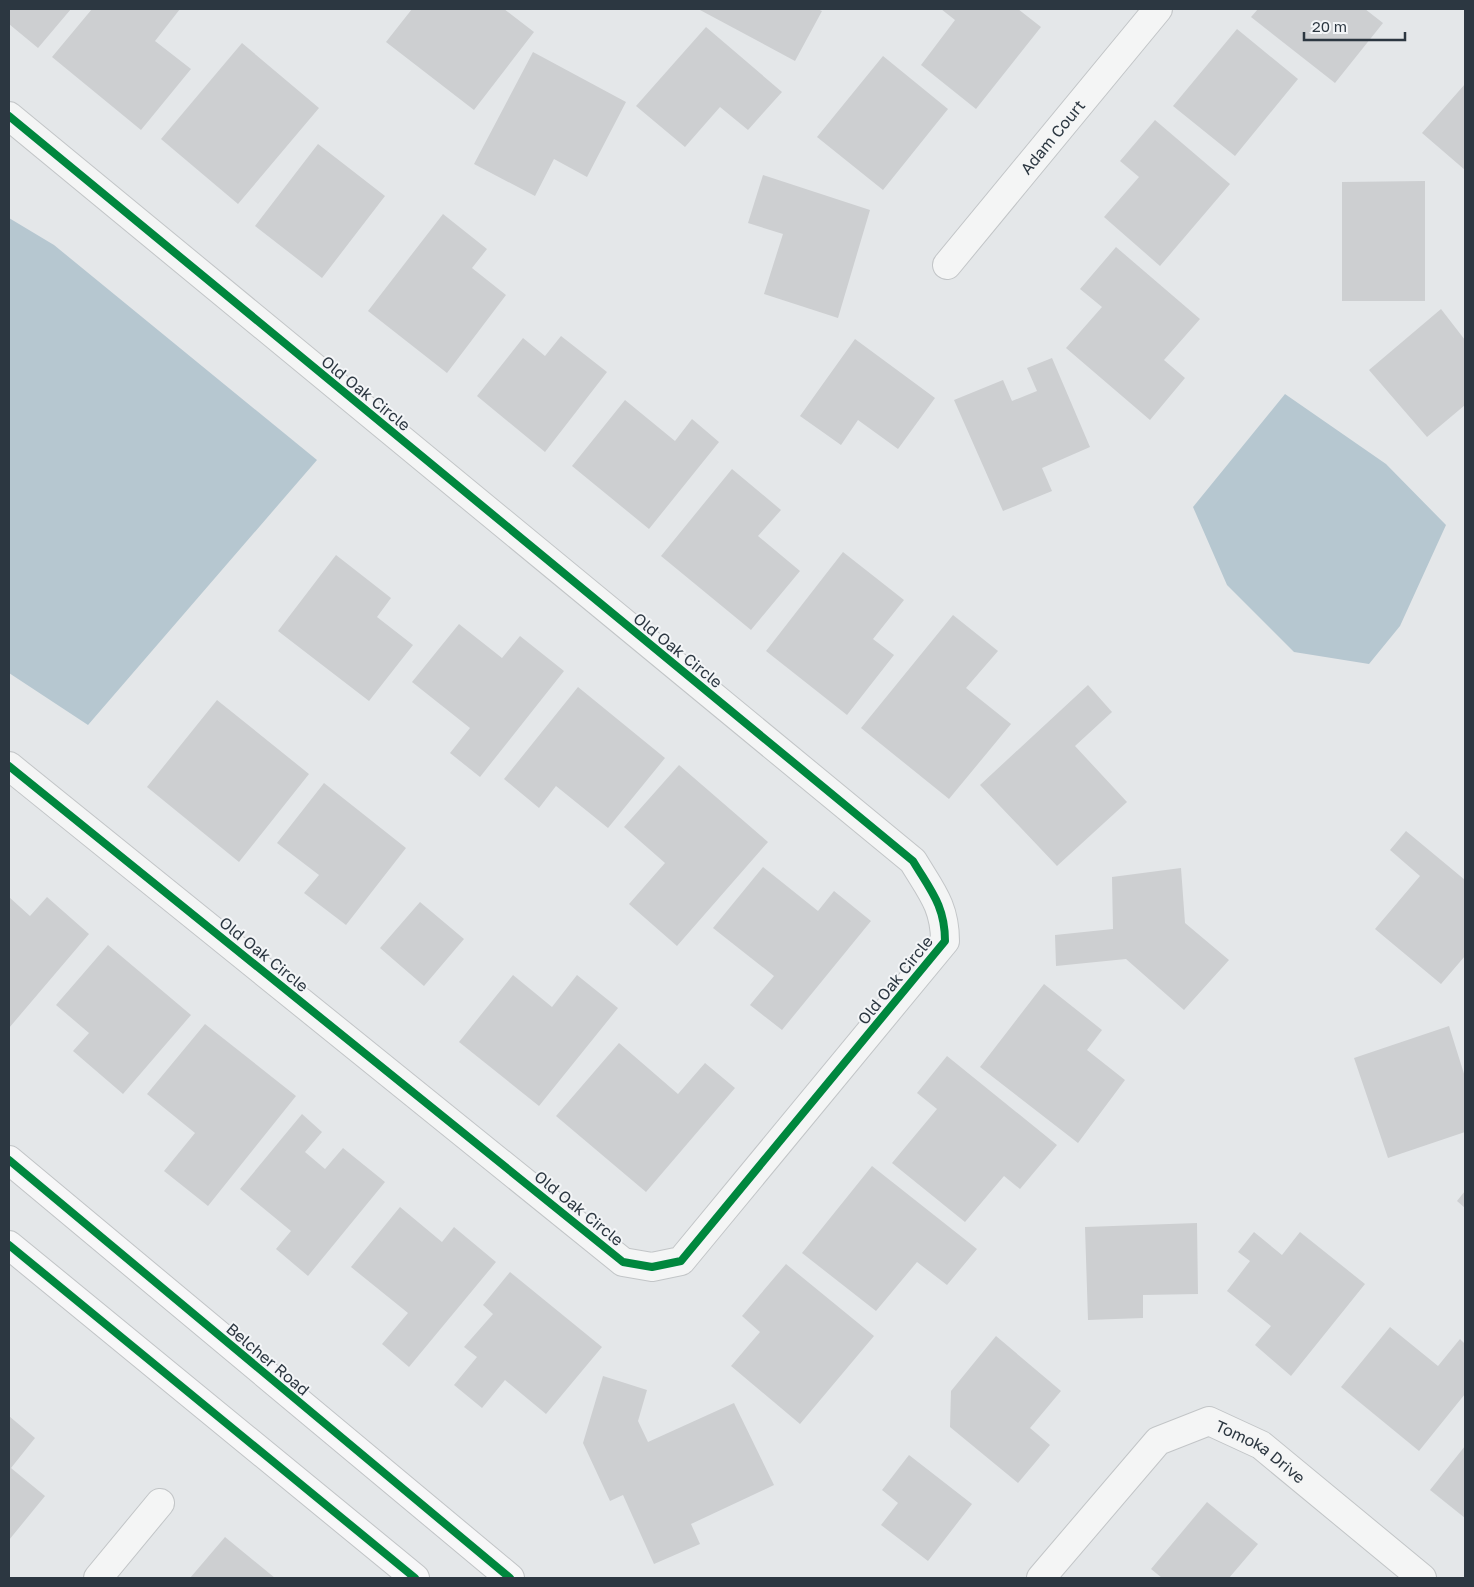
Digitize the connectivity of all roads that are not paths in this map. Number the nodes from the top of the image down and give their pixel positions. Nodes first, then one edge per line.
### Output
1 (1158, 9) edge
2 (9, 116) edge
3 (947, 265) dead end
4 (9, 766) edge
5 (9, 1160) edge
6 (9, 1245) edge
7 (160, 1502) dead end
8 (98, 1578) edge
9 (415, 1578) edge
10 (510, 1578) edge
11 (1041, 1578) edge
12 (1422, 1578) edge

1 - 3 street, Adam Court
2 - 4 street, Old Oak Circle
5 - 10 main road, Belcher Road
6 - 9 main road
7 - 8 street
11 - 12 street, Tomoka Drive

